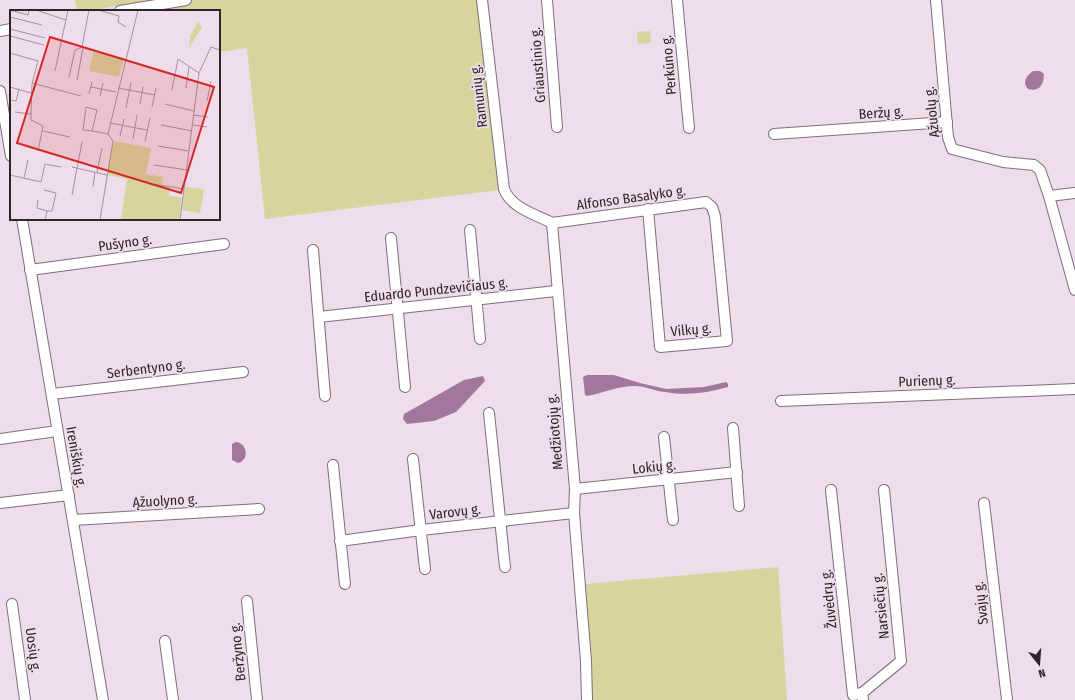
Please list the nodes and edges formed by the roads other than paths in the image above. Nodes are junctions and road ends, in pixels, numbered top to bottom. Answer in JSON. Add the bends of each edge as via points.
{"nodes":[{"id":1,"x":186,"y":0,"type":"edge"},
{"id":2,"x":482,"y":0,"type":"edge"},
{"id":3,"x":547,"y":0,"type":"edge"},
{"id":4,"x":677,"y":0,"type":"edge"},
{"id":5,"x":936,"y":0,"type":"edge"},
{"id":6,"x":126,"y":10,"type":"edge"},
{"id":7,"x":10,"y":29,"type":"edge"},
{"id":8,"x":0,"y":31,"type":"edge"},
{"id":9,"x":0,"y":91,"type":"edge"},
{"id":10,"x":947,"y":122,"type":"junction"},
{"id":11,"x":557,"y":127,"type":"dead end"},
{"id":12,"x":689,"y":128,"type":"dead end"},
{"id":13,"x":774,"y":134,"type":"dead end"},
{"id":14,"x":10,"y":150,"type":"edge"},
{"id":15,"x":1075,"y":193,"type":"edge"},
{"id":16,"x":1049,"y":196,"type":"junction"},
{"id":17,"x":712,"y":207,"type":"joint"},
{"id":18,"x":648,"y":210,"type":"junction"},
{"id":19,"x":22,"y":220,"type":"edge"},
{"id":20,"x":552,"y":223,"type":"junction"},
{"id":21,"x":470,"y":230,"type":"dead end"},
{"id":22,"x":391,"y":238,"type":"dead end"},
{"id":23,"x":224,"y":244,"type":"dead end"},
{"id":24,"x":313,"y":250,"type":"dead end"},
{"id":25,"x":30,"y":270,"type":"junction"},
{"id":26,"x":1075,"y":290,"type":"edge"},
{"id":27,"x":556,"y":291,"type":"junction"},
{"id":28,"x":477,"y":300,"type":"junction"},
{"id":29,"x":398,"y":308,"type":"junction"},
{"id":30,"x":319,"y":317,"type":"junction"},
{"id":31,"x":480,"y":339,"type":"dead end"},
{"id":32,"x":243,"y":372,"type":"dead end"},
{"id":33,"x":405,"y":387,"type":"dead end"},
{"id":34,"x":1075,"y":389,"type":"edge"},
{"id":35,"x":52,"y":394,"type":"junction"},
{"id":36,"x":326,"y":396,"type":"dead end"},
{"id":37,"x":781,"y":402,"type":"dead end"},
{"id":38,"x":489,"y":413,"type":"dead end"},
{"id":39,"x":733,"y":428,"type":"dead end"},
{"id":40,"x":57,"y":431,"type":"junction"},
{"id":41,"x":664,"y":437,"type":"dead end"},
{"id":42,"x":0,"y":439,"type":"edge"},
{"id":43,"x":413,"y":459,"type":"dead end"},
{"id":44,"x":332,"y":465,"type":"dead end"},
{"id":45,"x":737,"y":472,"type":"junction"},
{"id":46,"x":669,"y":479,"type":"junction"},
{"id":47,"x":575,"y":489,"type":"junction"},
{"id":48,"x":831,"y":490,"type":"dead end"},
{"id":49,"x":884,"y":490,"type":"dead end"},
{"id":50,"x":69,"y":495,"type":"junction"},
{"id":51,"x":984,"y":502,"type":"dead end"},
{"id":52,"x":0,"y":503,"type":"edge"},
{"id":53,"x":739,"y":506,"type":"dead end"},
{"id":54,"x":259,"y":509,"type":"dead end"},
{"id":55,"x":574,"y":513,"type":"junction"},
{"id":56,"x":73,"y":520,"type":"junction"},
{"id":57,"x":673,"y":520,"type":"dead end"},
{"id":58,"x":500,"y":521,"type":"junction"},
{"id":59,"x":420,"y":530,"type":"junction"},
{"id":60,"x":340,"y":541,"type":"junction"},
{"id":61,"x":505,"y":568,"type":"dead end"},
{"id":62,"x":425,"y":569,"type":"dead end"},
{"id":63,"x":345,"y":584,"type":"dead end"},
{"id":64,"x":247,"y":601,"type":"dead end"},
{"id":65,"x":12,"y":604,"type":"dead end"},
{"id":66,"x":165,"y":642,"type":"dead end"},
{"id":67,"x":863,"y":697,"type":"edge"},
{"id":68,"x":25,"y":700,"type":"edge"},
{"id":69,"x":104,"y":700,"type":"edge"},
{"id":70,"x":173,"y":700,"type":"edge"},
{"id":71,"x":257,"y":700,"type":"edge"},
{"id":72,"x":587,"y":700,"type":"edge"},
{"id":73,"x":1007,"y":700,"type":"edge"}],
"edges":[{"from":1,"to":6,"type":"street"},
{"from":2,"to":20,"type":"street","name":"Ramunių g.","via":[[504,189],[514,204]]},
{"from":3,"to":11,"type":"street","name":"Griaustinio g."},
{"from":4,"to":12,"type":"street","name":"Perkūno g."},
{"from":5,"to":10,"type":"street","name":"Ąžuolų g."},
{"from":7,"to":8,"type":"street"},
{"from":9,"to":14,"type":"street"},
{"from":10,"to":13,"type":"street","name":"Beržų g."},
{"from":10,"to":16,"type":"street","name":"Ąžuolų g.","via":[[952,149],[1003,162],[1034,165],[1040,170]]},
{"from":15,"to":16,"type":"street"},
{"from":16,"to":26,"type":"street"},
{"from":17,"to":18,"type":"street","name":"Alfonso Basalyko g.","via":[[706,202]]},
{"from":17,"to":18,"type":"street","name":"Vilkų g.","via":[[716,216],[727,341],[660,347]]},
{"from":18,"to":20,"type":"street","name":"Alfonso Basalyko g."},
{"from":19,"to":25,"type":"street","name":"Ireniškių g."},
{"from":20,"to":27,"type":"street","name":"Medžiotojų g."},
{"from":21,"to":28,"type":"street"},
{"from":22,"to":29,"type":"street"},
{"from":23,"to":25,"type":"street","name":"Pušyno g."},
{"from":24,"to":30,"type":"street"},
{"from":25,"to":35,"type":"street","name":"Ireniškių g."},
{"from":27,"to":28,"type":"street","name":"Eduardo Pundzevičiaus g."},
{"from":27,"to":47,"type":"street","name":"Medžiotojų g."},
{"from":28,"to":29,"type":"street","name":"Eduardo Pundzevičiaus g."},
{"from":28,"to":31,"type":"street"},
{"from":29,"to":30,"type":"street","name":"Eduardo Pundzevičiaus g."},
{"from":29,"to":33,"type":"street"},
{"from":30,"to":36,"type":"street"},
{"from":32,"to":35,"type":"street","name":"Serbentyno g."},
{"from":34,"to":37,"type":"street","name":"Purienų g."},
{"from":35,"to":40,"type":"street","name":"Ireniškių g."},
{"from":38,"to":58,"type":"street"},
{"from":39,"to":45,"type":"street"},
{"from":40,"to":42,"type":"street"},
{"from":40,"to":50,"type":"street","name":"Ireniškių g."},
{"from":41,"to":46,"type":"street"},
{"from":43,"to":59,"type":"street"},
{"from":44,"to":60,"type":"street"},
{"from":45,"to":46,"type":"street","name":"Lokių g."},
{"from":45,"to":53,"type":"street"},
{"from":46,"to":47,"type":"street","name":"Lokių g."},
{"from":46,"to":57,"type":"street"},
{"from":47,"to":55,"type":"street","name":"Medžiotojų g."},
{"from":48,"to":67,"type":"street","name":"Žuvėdrų g.","via":[[853,695]]},
{"from":49,"to":67,"type":"street","name":"Narsiečių g.","via":[[901,661]]},
{"from":50,"to":52,"type":"street"},
{"from":50,"to":56,"type":"street","name":"Ireniškių g."},
{"from":51,"to":73,"type":"street","name":"Svajų g."},
{"from":54,"to":56,"type":"street","name":"Ąžuolyno g."},
{"from":55,"to":58,"type":"street","name":"Varovų g."},
{"from":55,"to":72,"type":"street","name":"Medžiotojų g."},
{"from":56,"to":69,"type":"street","name":"Ireniškių g."},
{"from":58,"to":59,"type":"street","name":"Varovų g."},
{"from":58,"to":61,"type":"street"},
{"from":59,"to":60,"type":"street","name":"Varovų g."},
{"from":59,"to":62,"type":"street"},
{"from":60,"to":63,"type":"street"},
{"from":64,"to":71,"type":"street","name":"Beržyno g."},
{"from":65,"to":68,"type":"street","name":"Uosių g."},
{"from":66,"to":70,"type":"street"}]}
